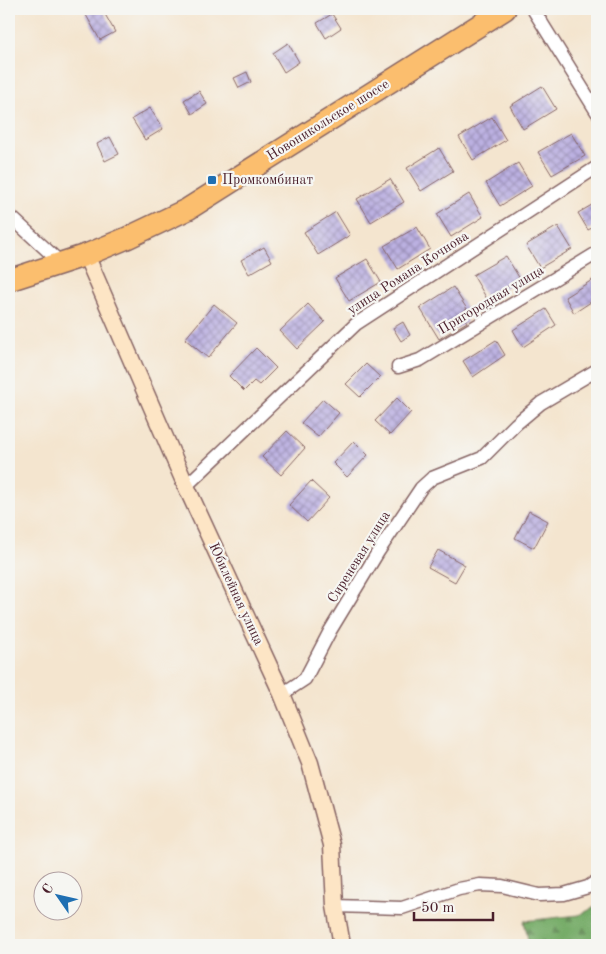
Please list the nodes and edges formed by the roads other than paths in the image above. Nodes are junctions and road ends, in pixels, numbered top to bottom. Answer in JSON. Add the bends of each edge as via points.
{"nodes":[{"id":1,"x":505,"y":9,"type":"edge"},
{"id":2,"x":533,"y":9,"type":"edge"},
{"id":3,"x":597,"y":112,"type":"edge"},
{"id":4,"x":597,"y":167,"type":"edge"},
{"id":5,"x":9,"y":215,"type":"edge"},
{"id":6,"x":597,"y":253,"type":"edge"},
{"id":7,"x":86,"y":255,"type":"junction"},
{"id":8,"x":62,"y":264,"type":"junction"},
{"id":9,"x":9,"y":280,"type":"edge"},
{"id":10,"x":398,"y":366,"type":"dead end"},
{"id":11,"x":597,"y":370,"type":"edge"},
{"id":12,"x":186,"y":486,"type":"junction"},
{"id":13,"x":282,"y":694,"type":"junction"},
{"id":14,"x":597,"y":881,"type":"edge"},
{"id":15,"x":335,"y":906,"type":"junction"},
{"id":16,"x":342,"y":945,"type":"edge"}],
"edges":[{"from":1,"to":7,"type":"highway","name":"Новоникольское шоссе","via":[[188,209]]},
{"from":2,"to":3,"type":"street"},
{"from":4,"to":12,"type":"street","name":"улица Романа Кочнова","via":[[356,324]]},
{"from":5,"to":8,"type":"street"},
{"from":6,"to":10,"type":"street","name":"Пригородная улица","via":[[420,360]]},
{"from":7,"to":8,"type":"highway","name":"Новоникольское шоссе"},
{"from":7,"to":12,"type":"street","name":"Юбилейная улица"},
{"from":8,"to":9,"type":"highway","name":"Новоникольское шоссе"},
{"from":11,"to":13,"type":"street","name":"Сиреневая улица","via":[[541,403],[482,458],[432,478],[421,488],[344,607],[305,679]]},
{"from":12,"to":13,"type":"street","name":"Юбилейная улица"},
{"from":13,"to":15,"type":"street","name":"Юбилейная улица","via":[[310,763],[332,844]]},
{"from":14,"to":15,"type":"street","via":[[564,894],[539,895],[502,886],[480,886],[459,889],[402,908]]},
{"from":15,"to":16,"type":"street","name":"Юбилейная улица"}]}
